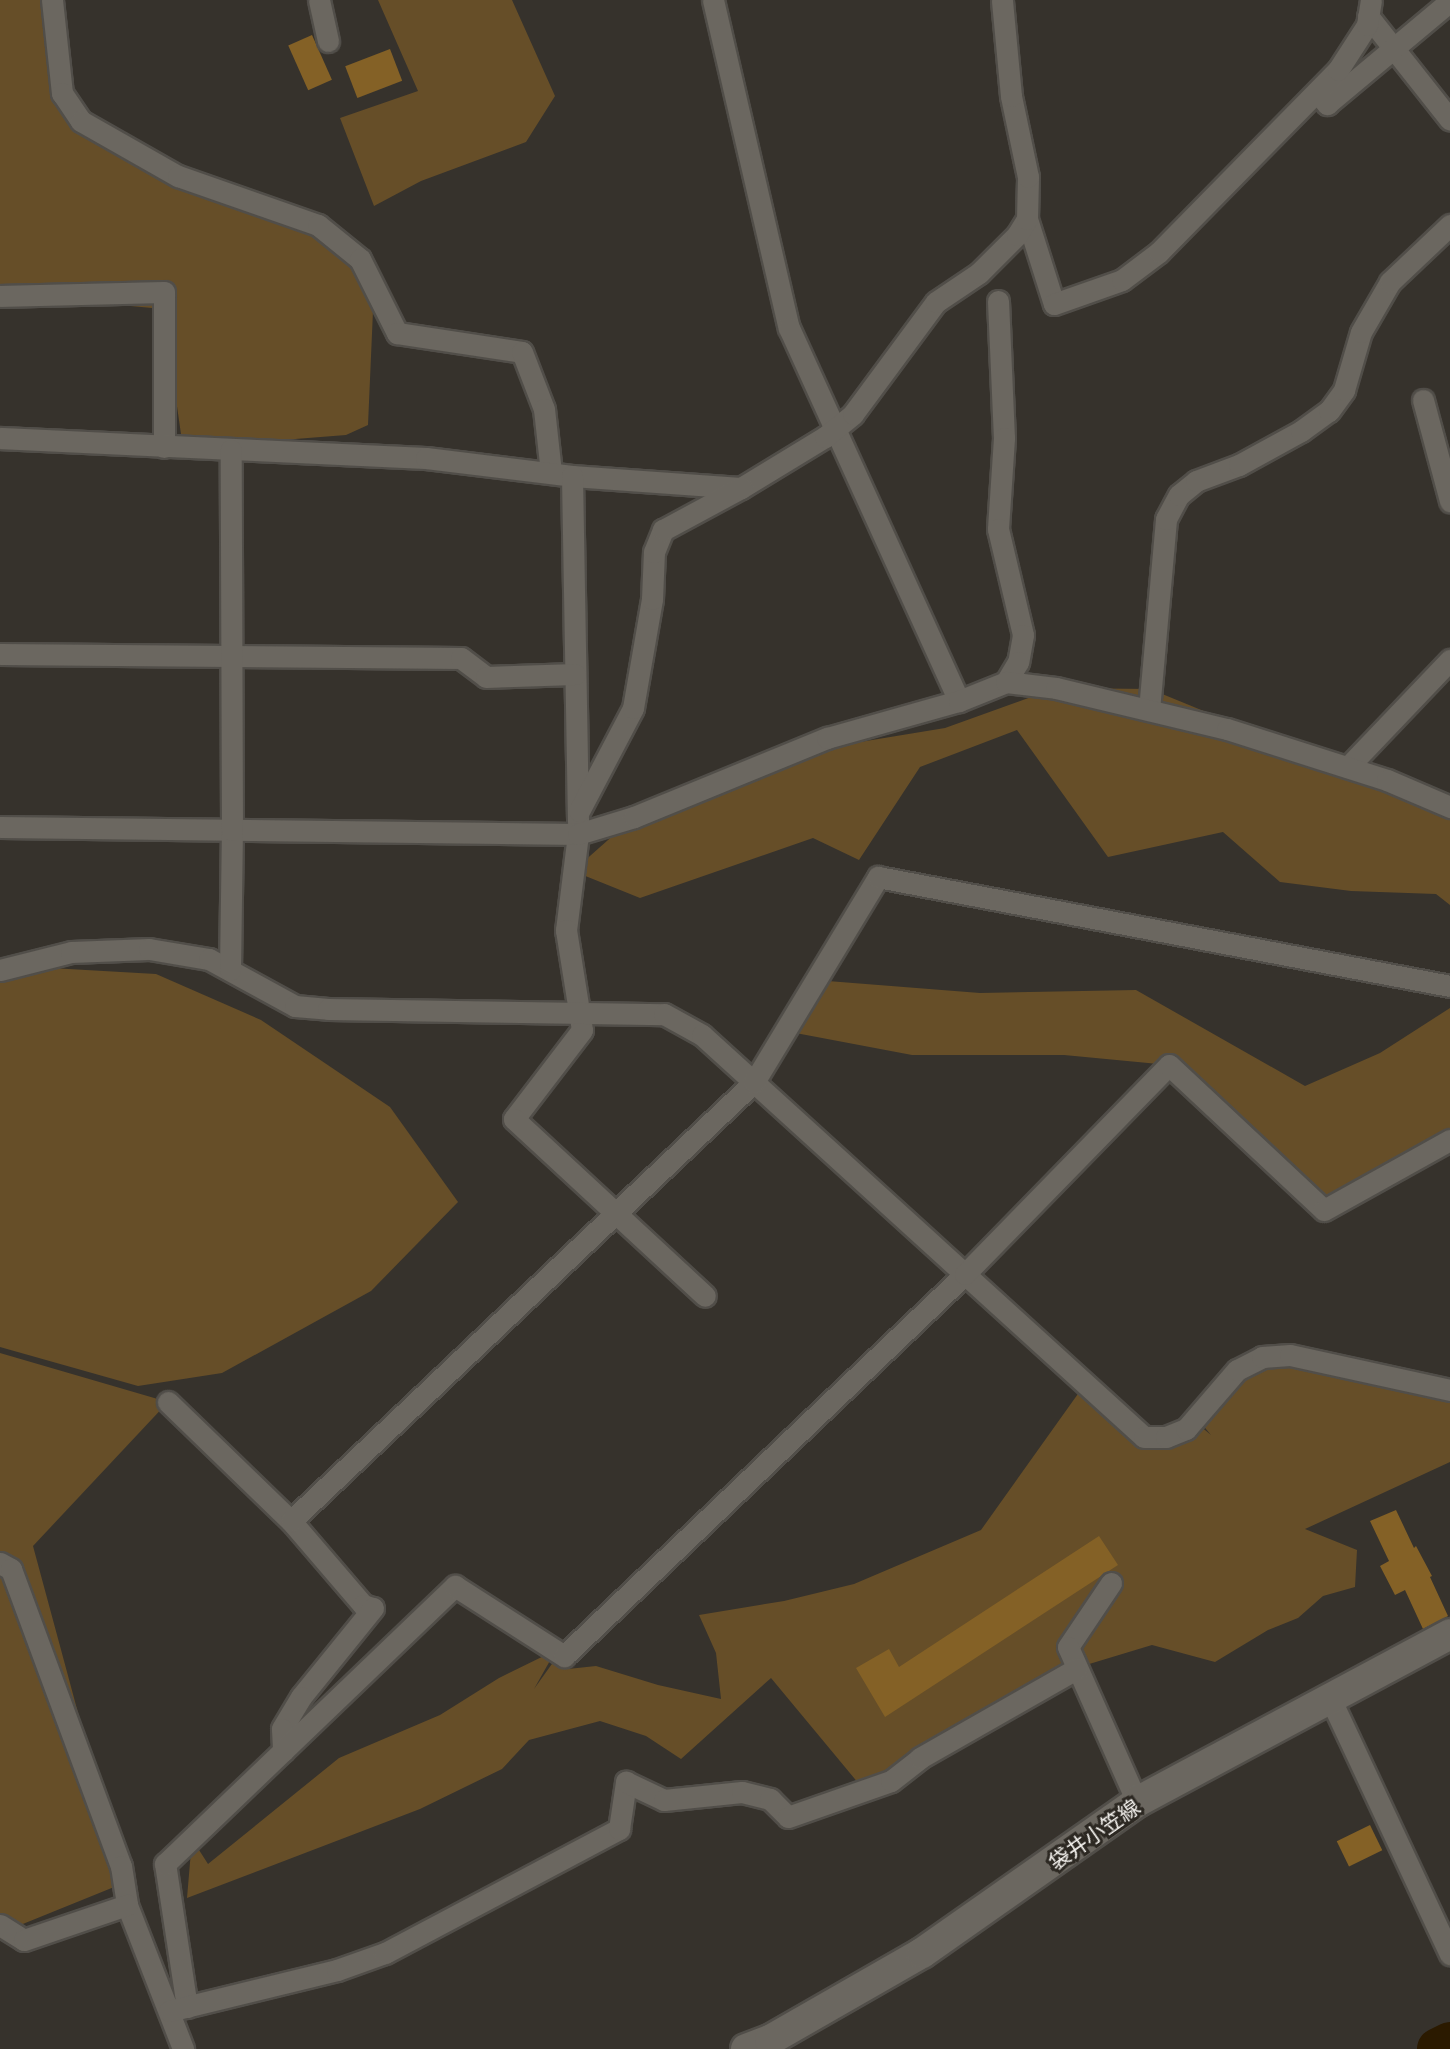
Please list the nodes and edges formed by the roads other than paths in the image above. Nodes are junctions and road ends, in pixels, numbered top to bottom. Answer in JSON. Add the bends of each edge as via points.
{"nodes":[{"id":1,"x":52,"y":0,"type":"edge"},
{"id":2,"x":319,"y":0,"type":"edge"},
{"id":3,"x":713,"y":0,"type":"edge"},
{"id":4,"x":1002,"y":0,"type":"edge"},
{"id":5,"x":1450,"y":1,"type":"edge"},
{"id":6,"x":1370,"y":8,"type":"edge"},
{"id":7,"x":328,"y":41,"type":"dead end"},
{"id":8,"x":1394,"y":48,"type":"junction"},
{"id":9,"x":1317,"y":92,"type":"junction"},
{"id":10,"x":1450,"y":120,"type":"edge"},
{"id":11,"x":1027,"y":219,"type":"junction"},
{"id":12,"x":1450,"y":225,"type":"edge"},
{"id":13,"x":0,"y":296,"type":"edge"},
{"id":14,"x":998,"y":300,"type":"dead end"},
{"id":15,"x":1423,"y":400,"type":"dead end"},
{"id":16,"x":836,"y":428,"type":"junction"},
{"id":17,"x":1443,"y":431,"type":"edge"},
{"id":18,"x":0,"y":439,"type":"edge"},
{"id":19,"x":164,"y":447,"type":"junction"},
{"id":20,"x":230,"y":450,"type":"junction"},
{"id":21,"x":551,"y":472,"type":"junction"},
{"id":22,"x":572,"y":476,"type":"junction"},
{"id":23,"x":741,"y":488,"type":"junction"},
{"id":24,"x":1450,"y":501,"type":"edge"},
{"id":25,"x":0,"y":654,"type":"edge"},
{"id":26,"x":232,"y":657,"type":"junction"},
{"id":27,"x":1450,"y":660,"type":"edge"},
{"id":28,"x":575,"y":674,"type":"junction"},
{"id":29,"x":1006,"y":682,"type":"junction"},
{"id":30,"x":959,"y":701,"type":"junction"},
{"id":31,"x":1149,"y":710,"type":"junction"},
{"id":32,"x":1348,"y":767,"type":"junction"},
{"id":33,"x":1450,"y":807,"type":"edge"},
{"id":34,"x":578,"y":824,"type":"junction"},
{"id":35,"x":0,"y":827,"type":"edge"},
{"id":36,"x":232,"y":830,"type":"junction"},
{"id":37,"x":0,"y":970,"type":"edge"},
{"id":38,"x":230,"y":970,"type":"junction"},
{"id":39,"x":1450,"y":986,"type":"edge"},
{"id":40,"x":579,"y":1014,"type":"junction"},
{"id":41,"x":754,"y":1082,"type":"junction"},
{"id":42,"x":1450,"y":1140,"type":"edge"},
{"id":43,"x":615,"y":1213,"type":"junction"},
{"id":44,"x":965,"y":1275,"type":"junction"},
{"id":45,"x":705,"y":1297,"type":"dead end"},
{"id":46,"x":1450,"y":1390,"type":"edge"},
{"id":47,"x":169,"y":1402,"type":"dead end"},
{"id":48,"x":291,"y":1521,"type":"junction"},
{"id":49,"x":0,"y":1563,"type":"edge"},
{"id":50,"x":1111,"y":1583,"type":"dead end"},
{"id":51,"x":1450,"y":1634,"type":"edge"},
{"id":52,"x":1076,"y":1669,"type":"junction"},
{"id":53,"x":1330,"y":1698,"type":"junction"},
{"id":54,"x":282,"y":1751,"type":"junction"},
{"id":55,"x":1138,"y":1802,"type":"junction"},
{"id":56,"x":127,"y":1905,"type":"junction"},
{"id":57,"x":0,"y":1925,"type":"edge"},
{"id":58,"x":1450,"y":1954,"type":"edge"},
{"id":59,"x":178,"y":2009,"type":"junction"},
{"id":60,"x":183,"y":2049,"type":"edge"},
{"id":61,"x":746,"y":2049,"type":"edge"}],
"edges":[{"from":1,"to":21,"type":"street","via":[[62,93],[81,121],[178,176],[318,225],[360,259],[397,333],[522,352],[544,409]]},
{"from":2,"to":7,"type":"street"},
{"from":3,"to":16,"type":"street","via":[[789,328]]},
{"from":4,"to":11,"type":"street","via":[[1011,96],[1028,177]]},
{"from":5,"to":8,"type":"street"},
{"from":6,"to":8,"type":"street"},
{"from":6,"to":9,"type":"street","via":[[1367,26]]},
{"from":8,"to":9,"type":"street","via":[[1327,104]]},
{"from":8,"to":10,"type":"street"},
{"from":9,"to":11,"type":"street","via":[[1159,253],[1122,280],[1054,304]]},
{"from":11,"to":16,"type":"street","via":[[979,273],[936,302],[853,414]]},
{"from":12,"to":31,"type":"street","via":[[1390,282],[1361,332],[1344,390],[1329,411],[1239,465],[1196,481],[1179,495],[1166,519]]},
{"from":13,"to":19,"type":"street","via":[[164,292]]},
{"from":14,"to":29,"type":"street","via":[[1004,438],[998,529],[1023,635],[1018,662]]},
{"from":15,"to":17,"type":"street"},
{"from":16,"to":23,"type":"street"},
{"from":16,"to":30,"type":"street"},
{"from":17,"to":24,"type":"street"},
{"from":18,"to":19,"type":"street"},
{"from":19,"to":20,"type":"street"},
{"from":20,"to":21,"type":"street","via":[[426,458]]},
{"from":20,"to":26,"type":"street"},
{"from":21,"to":22,"type":"street"},
{"from":22,"to":23,"type":"street"},
{"from":22,"to":28,"type":"street"},
{"from":23,"to":34,"type":"street","via":[[663,530],[654,552],[652,599],[633,708]]},
{"from":25,"to":26,"type":"street"},
{"from":26,"to":28,"type":"street","via":[[461,658],[486,677]]},
{"from":26,"to":36,"type":"street"},
{"from":27,"to":32,"type":"street"},
{"from":28,"to":34,"type":"street"},
{"from":29,"to":30,"type":"street"},
{"from":29,"to":31,"type":"street","via":[[1056,688]]},
{"from":30,"to":34,"type":"street","via":[[827,738],[634,817]]},
{"from":31,"to":32,"type":"street"},
{"from":32,"to":33,"type":"street"},
{"from":34,"to":36,"type":"street"},
{"from":34,"to":40,"type":"street","via":[[566,930]]},
{"from":35,"to":36,"type":"street"},
{"from":36,"to":38,"type":"street"},
{"from":37,"to":38,"type":"street","via":[[71,952],[149,949],[209,959]]},
{"from":38,"to":40,"type":"street","via":[[295,1006]]},
{"from":39,"to":41,"type":"street","via":[[878,877]]},
{"from":40,"to":41,"type":"street","via":[[664,1014],[702,1035]]},
{"from":40,"to":43,"type":"street","via":[[582,1030],[514,1119]]},
{"from":41,"to":43,"type":"street"},
{"from":41,"to":44,"type":"street"},
{"from":42,"to":44,"type":"street","via":[[1324,1210],[1169,1065]]},
{"from":43,"to":45,"type":"street"},
{"from":43,"to":48,"type":"street"},
{"from":44,"to":46,"type":"street","via":[[1144,1437],[1166,1437],[1186,1429],[1237,1370],[1262,1357],[1290,1355]]},
{"from":44,"to":54,"type":"street","via":[[564,1656],[455,1586]]},
{"from":47,"to":48,"type":"street"},
{"from":48,"to":54,"type":"street","via":[[363,1605],[373,1608],[301,1697],[282,1729]]},
{"from":49,"to":56,"type":"street","via":[[11,1569],[16,1582],[121,1866]]},
{"from":50,"to":52,"type":"street","via":[[1068,1647]]},
{"from":51,"to":53,"type":"main road","name":"袋井小笠線"},
{"from":52,"to":55,"type":"street"},
{"from":52,"to":59,"type":"street","via":[[920,1758],[891,1780],[788,1817],[770,1799],[742,1792],[664,1800],[626,1782],[619,1829],[385,1953],[337,1970]]},
{"from":53,"to":55,"type":"main road","name":"袋井小笠線"},
{"from":53,"to":58,"type":"street"},
{"from":54,"to":59,"type":"street","via":[[165,1864]]},
{"from":55,"to":61,"type":"main road","name":"袋井小笠線","via":[[922,1954]]},
{"from":56,"to":57,"type":"street","via":[[23,1940]]},
{"from":56,"to":59,"type":"street"},
{"from":59,"to":60,"type":"street"}]}
